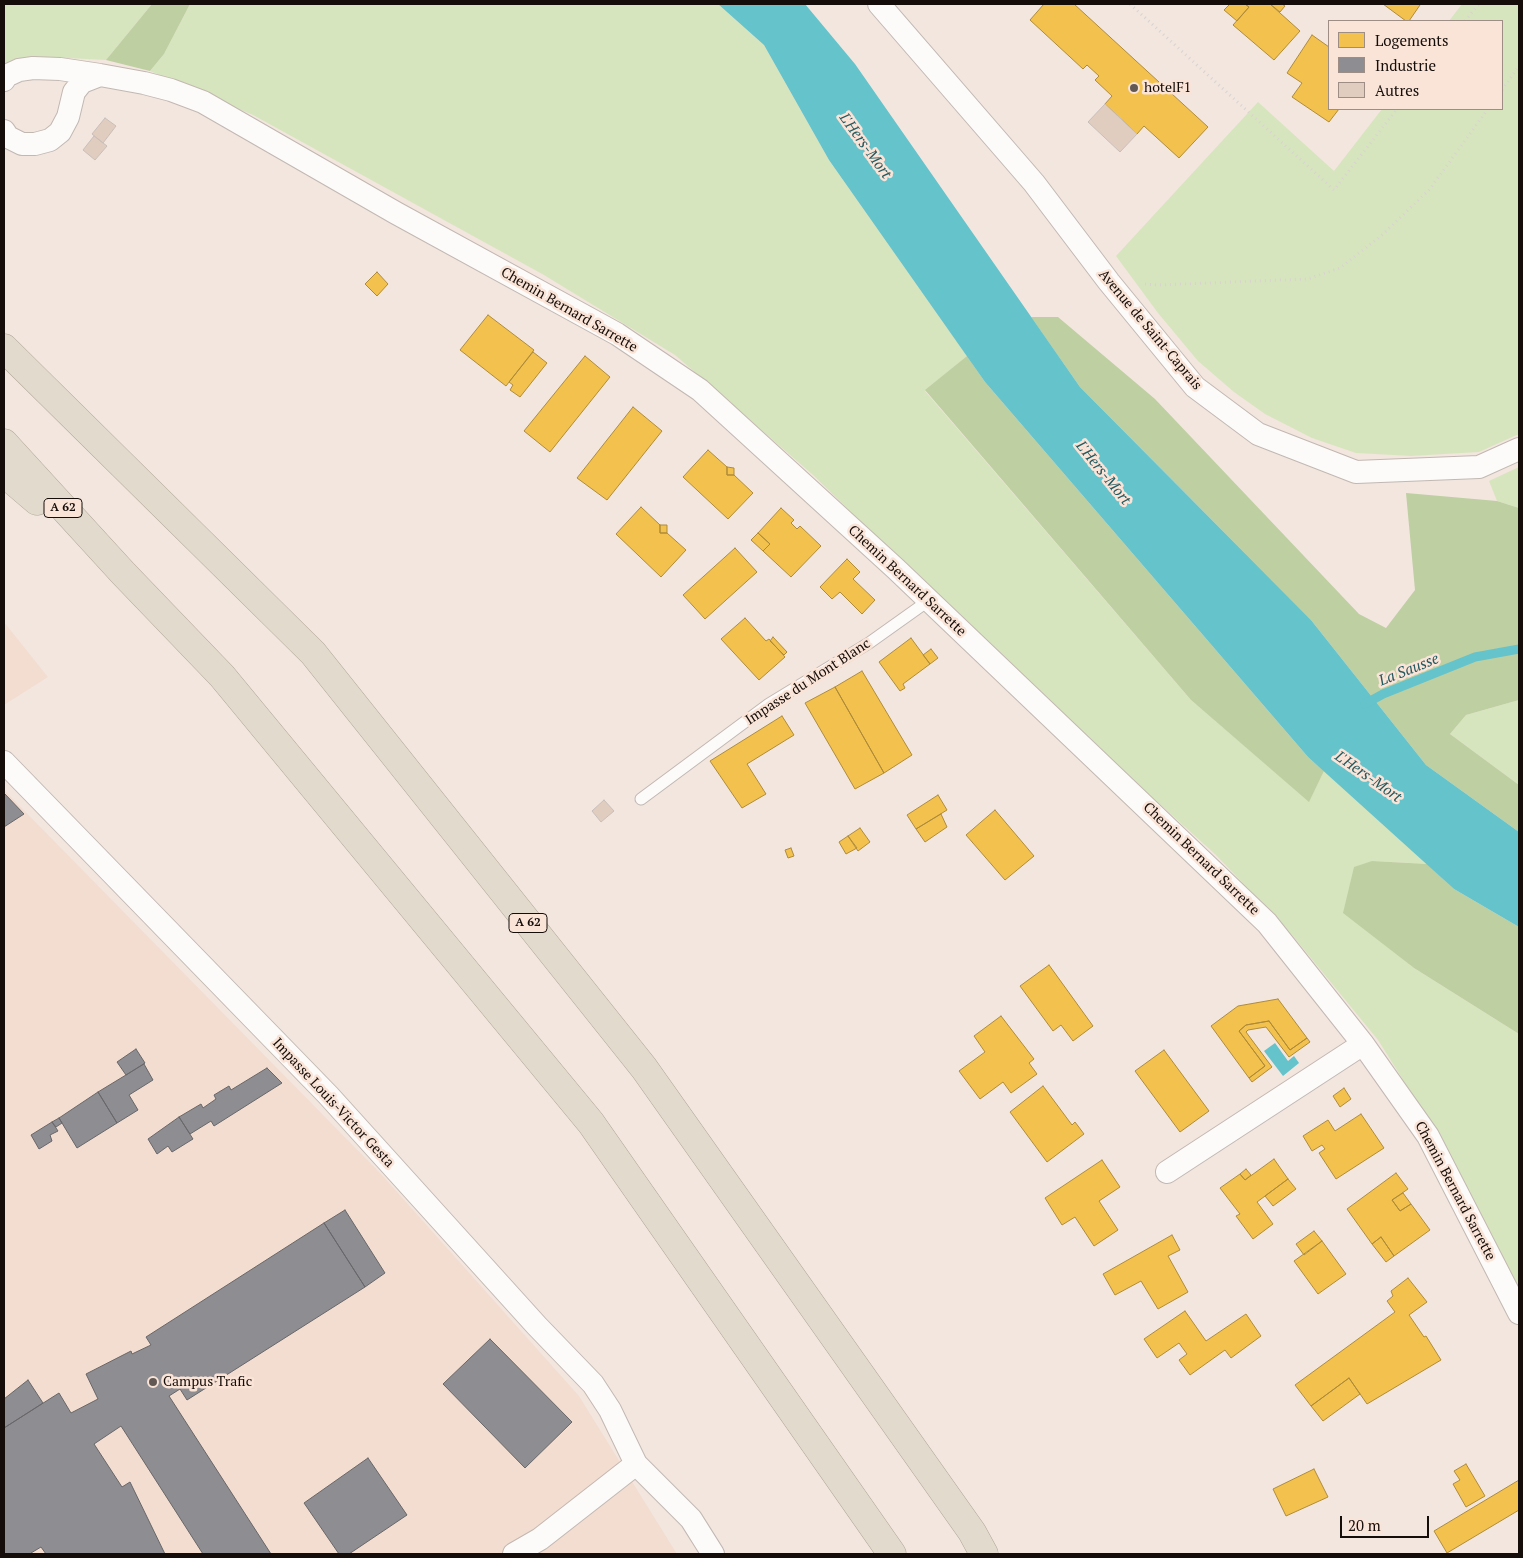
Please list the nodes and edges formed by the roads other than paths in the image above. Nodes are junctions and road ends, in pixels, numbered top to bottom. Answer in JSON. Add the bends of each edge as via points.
{"nodes":[{"id":1,"x":879,"y":4,"type":"edge"},
{"id":2,"x":100,"y":74,"type":"junction"},
{"id":3,"x":4,"y":80,"type":"edge"},
{"id":4,"x":4,"y":131,"type":"edge"},
{"id":5,"x":4,"y":348,"type":"edge"},
{"id":6,"x":4,"y":443,"type":"edge"},
{"id":7,"x":1519,"y":449,"type":"edge"},
{"id":8,"x":4,"y":473,"type":"edge"},
{"id":9,"x":123,"y":572,"type":"junction"},
{"id":10,"x":928,"y":601,"type":"junction"},
{"id":11,"x":4,"y":762,"type":"edge"},
{"id":12,"x":641,"y":800,"type":"dead end"},
{"id":13,"x":1363,"y":1044,"type":"junction"},
{"id":14,"x":1167,"y":1172,"type":"dead end"},
{"id":15,"x":1519,"y":1313,"type":"edge"},
{"id":16,"x":636,"y":1464,"type":"junction"},
{"id":17,"x":514,"y":1554,"type":"edge"},
{"id":18,"x":713,"y":1554,"type":"edge"},
{"id":19,"x":892,"y":1554,"type":"edge"},
{"id":20,"x":984,"y":1554,"type":"edge"}],
"edges":[{"from":1,"to":7,"type":"street","name":"Avenue de Saint-Caprais","via":[[1034,183],[1109,282],[1196,387],[1230,415],[1258,434],[1356,472],[1479,467]]},
{"from":2,"to":3,"type":"street","name":"Chemin Bernard Sarrette","via":[[34,68],[19,70]]},
{"from":2,"to":4,"type":"street","via":[[82,82],[74,92],[68,118],[60,132],[50,140],[22,144],[8,137]]},
{"from":2,"to":10,"type":"street","name":"Chemin Bernard Sarrette","via":[[171,90],[203,102],[616,334],[700,390]]},
{"from":5,"to":20,"type":"highway","number":"A 62","via":[[313,653],[644,1068],[972,1532]]},
{"from":6,"to":9,"type":"highway","number":"A 62"},
{"from":8,"to":9,"type":"highway"},
{"from":9,"to":19,"type":"highway","number":"A 62","via":[[222,676],[591,1123]]},
{"from":10,"to":12,"type":"lane","name":"Impasse du Mont Blanc","via":[[869,643],[769,704]]},
{"from":10,"to":13,"type":"street","name":"Chemin Bernard Sarrette","via":[[1267,923]]},
{"from":11,"to":16,"type":"street","name":"Impasse Louis-Victor Gesta","via":[[328,1095],[593,1384],[610,1410]]},
{"from":13,"to":14,"type":"street"},
{"from":13,"to":15,"type":"street","name":"Chemin Bernard Sarrette","via":[[1428,1136]]},
{"from":16,"to":17,"type":"street","via":[[540,1539]]},
{"from":16,"to":18,"type":"street","name":"Impasse Louis-Victor Gesta","via":[[691,1519]]}]}
